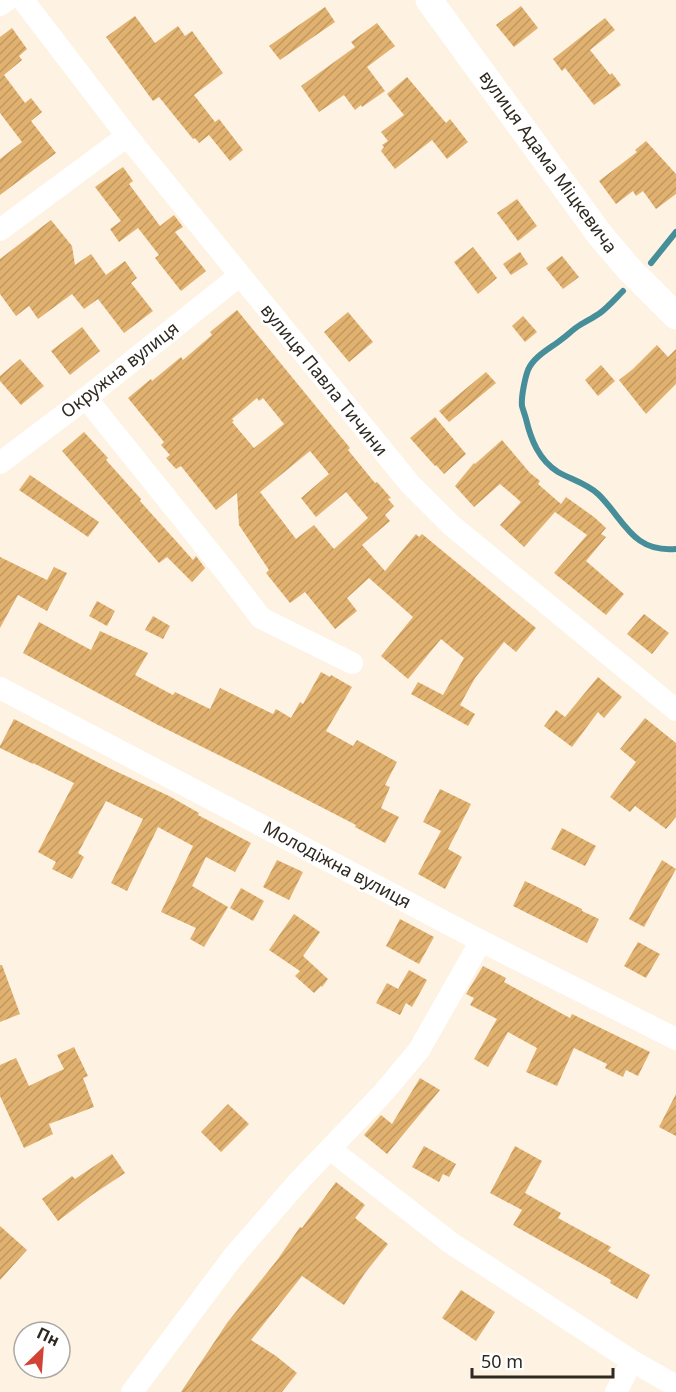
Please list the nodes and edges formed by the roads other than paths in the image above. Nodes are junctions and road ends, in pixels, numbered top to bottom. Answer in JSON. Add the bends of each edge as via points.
{"nodes":[{"id":1,"x":7,"y":0,"type":"edge"},
{"id":2,"x":23,"y":0,"type":"edge"},
{"id":3,"x":429,"y":0,"type":"edge"},
{"id":4,"x":0,"y":6,"type":"edge"},
{"id":5,"x":128,"y":136,"type":"junction"},
{"id":6,"x":0,"y":230,"type":"edge"},
{"id":7,"x":239,"y":276,"type":"junction"},
{"id":8,"x":676,"y":316,"type":"edge"},
{"id":9,"x":86,"y":398,"type":"junction"},
{"id":10,"x":0,"y":463,"type":"edge"},
{"id":11,"x":352,"y":663,"type":"dead end"},
{"id":12,"x":0,"y":688,"type":"edge"},
{"id":13,"x":676,"y":710,"type":"edge"},
{"id":14,"x":481,"y":941,"type":"junction"},
{"id":15,"x":676,"y":1039,"type":"edge"},
{"id":16,"x":330,"y":1149,"type":"junction"},
{"id":17,"x":632,"y":1361,"type":"junction"},
{"id":18,"x":676,"y":1386,"type":"edge"},
{"id":19,"x":132,"y":1392,"type":"edge"},
{"id":20,"x":616,"y":1392,"type":"edge"}],
"edges":[{"from":1,"to":4,"type":"street"},
{"from":2,"to":5,"type":"street","name":"вулиця Павла Тичини"},
{"from":3,"to":8,"type":"street","name":"вулиця Адама Міцкевича","via":[[610,248]]},
{"from":5,"to":6,"type":"street"},
{"from":5,"to":7,"type":"street","name":"вулиця Павла Тичини"},
{"from":7,"to":9,"type":"street","name":"Окружна вулиця"},
{"from":7,"to":13,"type":"street","name":"вулиця Павла Тичини","via":[[410,484],[451,525]]},
{"from":9,"to":10,"type":"street","name":"Окружна вулиця"},
{"from":9,"to":11,"type":"street","via":[[261,618]]},
{"from":12,"to":14,"type":"street","name":"Молодіжна вулиця"},
{"from":14,"to":15,"type":"street","name":"Молодіжна вулиця"},
{"from":14,"to":16,"type":"street","via":[[419,1050]]},
{"from":16,"to":17,"type":"street","via":[[451,1243]]},
{"from":16,"to":19,"type":"street","via":[[233,1257]]},
{"from":17,"to":18,"type":"street"},
{"from":17,"to":20,"type":"street"}]}
